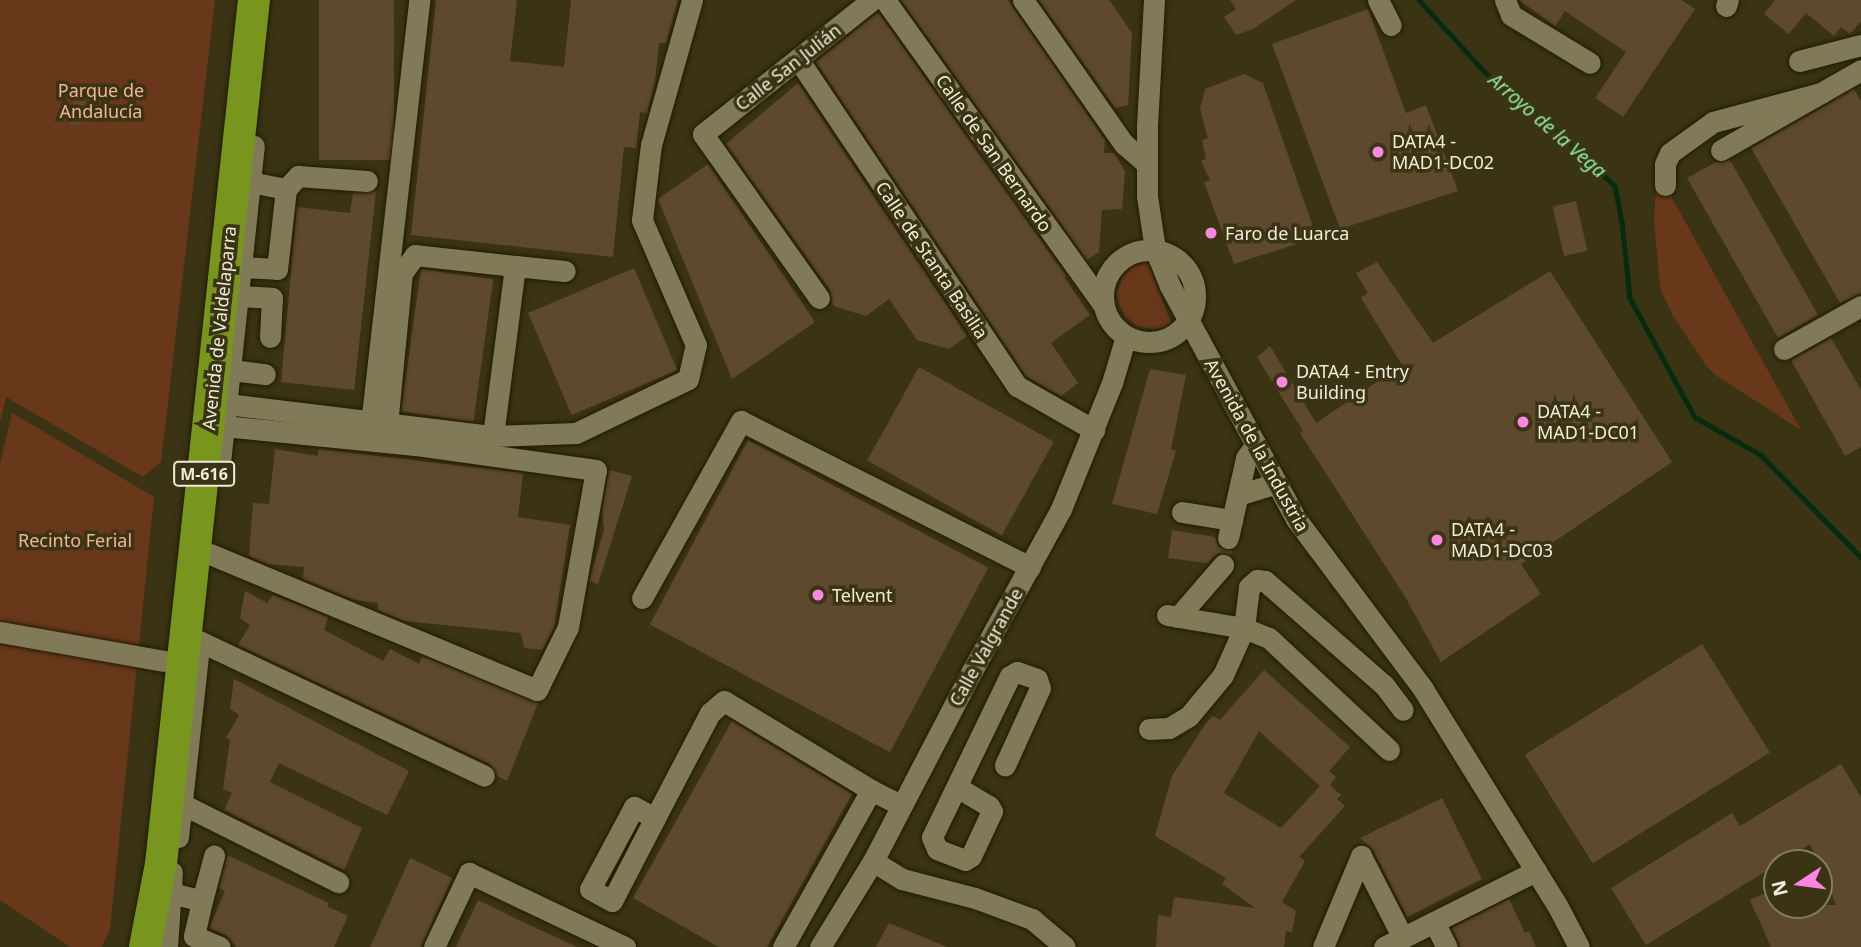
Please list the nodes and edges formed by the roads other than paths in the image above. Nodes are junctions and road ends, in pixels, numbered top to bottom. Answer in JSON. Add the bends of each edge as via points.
{"nodes":[{"id":1,"x":233,"y":0,"type":"edge"},
{"id":2,"x":254,"y":0,"type":"edge"},
{"id":3,"x":269,"y":0,"type":"edge"},
{"id":4,"x":419,"y":0,"type":"edge"},
{"id":5,"x":692,"y":0,"type":"edge"},
{"id":6,"x":873,"y":0,"type":"edge"},
{"id":7,"x":885,"y":0,"type":"edge"},
{"id":8,"x":1023,"y":0,"type":"edge"},
{"id":9,"x":1154,"y":0,"type":"edge"},
{"id":10,"x":1378,"y":0,"type":"edge"},
{"id":11,"x":1505,"y":0,"type":"edge"},
{"id":12,"x":1391,"y":25,"type":"dead end"},
{"id":13,"x":1861,"y":45,"type":"edge"},
{"id":14,"x":798,"y":59,"type":"junction"},
{"id":15,"x":1800,"y":61,"type":"dead end"},
{"id":16,"x":1590,"y":64,"type":"dead end"},
{"id":17,"x":1861,"y":70,"type":"edge"},
{"id":18,"x":1821,"y":93,"type":"junction"},
{"id":19,"x":1721,"y":150,"type":"dead end"},
{"id":20,"x":1147,"y":164,"type":"junction"},
{"id":21,"x":366,"y":181,"type":"dead end"},
{"id":22,"x":250,"y":182,"type":"junction"},
{"id":23,"x":1665,"y":185,"type":"dead end"},
{"id":24,"x":286,"y":189,"type":"junction"},
{"id":25,"x":1155,"y":250,"type":"junction"},
{"id":26,"x":514,"y":266,"type":"junction"},
{"id":27,"x":241,"y":267,"type":"junction"},
{"id":28,"x":565,"y":271,"type":"dead end"},
{"id":29,"x":238,"y":296,"type":"junction"},
{"id":30,"x":819,"y":298,"type":"dead end"},
{"id":31,"x":1104,"y":306,"type":"junction"},
{"id":32,"x":1861,"y":306,"type":"edge"},
{"id":33,"x":1188,"y":323,"type":"junction"},
{"id":34,"x":1126,"y":336,"type":"junction"},
{"id":35,"x":270,"y":337,"type":"dead end"},
{"id":36,"x":1784,"y":349,"type":"dead end"},
{"id":37,"x":231,"y":370,"type":"junction"},
{"id":38,"x":265,"y":374,"type":"dead end"},
{"id":39,"x":227,"y":404,"type":"junction"},
{"id":40,"x":379,"y":424,"type":"junction"},
{"id":41,"x":224,"y":426,"type":"junction"},
{"id":42,"x":1094,"y":430,"type":"junction"},
{"id":43,"x":493,"y":436,"type":"junction"},
{"id":44,"x":1255,"y":444,"type":"junction"},
{"id":45,"x":1277,"y":483,"type":"junction"},
{"id":46,"x":1238,"y":495,"type":"junction"},
{"id":47,"x":1182,"y":512,"type":"dead end"},
{"id":48,"x":210,"y":554,"type":"junction"},
{"id":49,"x":1223,"y":565,"type":"dead end"},
{"id":50,"x":1030,"y":568,"type":"junction"},
{"id":51,"x":642,"y":598,"type":"dead end"},
{"id":52,"x":1244,"y":628,"type":"junction"},
{"id":53,"x":0,"y":632,"type":"edge"},
{"id":54,"x":199,"y":641,"type":"junction"},
{"id":55,"x":164,"y":661,"type":"junction"},
{"id":56,"x":1403,"y":710,"type":"dead end"},
{"id":57,"x":948,"y":716,"type":"junction"},
{"id":58,"x":194,"y":719,"type":"junction"},
{"id":59,"x":1149,"y":729,"type":"dead end"},
{"id":60,"x":982,"y":733,"type":"junction"},
{"id":61,"x":173,"y":748,"type":"junction"},
{"id":62,"x":1389,"y":750,"type":"dead end"},
{"id":63,"x":1005,"y":765,"type":"dead end"},
{"id":64,"x":484,"y":776,"type":"dead end"},
{"id":65,"x":957,"y":787,"type":"dead end"},
{"id":66,"x":871,"y":790,"type":"junction"},
{"id":67,"x":175,"y":802,"type":"junction"},
{"id":68,"x":901,"y":805,"type":"junction"},
{"id":69,"x":655,"y":818,"type":"dead end"},
{"id":70,"x":214,"y":856,"type":"dead end"},
{"id":71,"x":873,"y":861,"type":"junction"},
{"id":72,"x":1536,"y":871,"type":"junction"},
{"id":73,"x":338,"y":882,"type":"dead end"},
{"id":74,"x":171,"y":893,"type":"junction"},
{"id":75,"x":202,"y":901,"type":"junction"},
{"id":76,"x":1434,"y":922,"type":"junction"},
{"id":77,"x":1394,"y":942,"type":"edge"},
{"id":78,"x":612,"y":944,"type":"edge"},
{"id":79,"x":128,"y":947,"type":"edge"},
{"id":80,"x":145,"y":947,"type":"edge"},
{"id":81,"x":167,"y":947,"type":"edge"},
{"id":82,"x":220,"y":947,"type":"edge"},
{"id":83,"x":434,"y":947,"type":"edge"},
{"id":84,"x":783,"y":947,"type":"edge"},
{"id":85,"x":820,"y":947,"type":"edge"},
{"id":86,"x":1065,"y":947,"type":"edge"},
{"id":87,"x":1323,"y":947,"type":"edge"},
{"id":88,"x":1447,"y":947,"type":"edge"},
{"id":89,"x":1579,"y":947,"type":"edge"}],
"edges":[{"from":1,"to":55,"type":"highway","name":"Avenida de Valdelaparra","number":"M-616"},
{"from":2,"to":61,"type":"highway","name":"Avenida de Valdelaparra","number":"M-616"},
{"from":3,"to":22,"type":"street","name":"Avenida de Valdelaparra"},
{"from":4,"to":40,"type":"street"},
{"from":5,"to":43,"type":"street","via":[[651,145],[642,220],[696,345],[688,379],[576,433]]},
{"from":6,"to":14,"type":"street","name":"Calle San Julián"},
{"from":7,"to":31,"type":"street","name":"Calle de San Bernardo"},
{"from":8,"to":20,"type":"street","via":[[1124,144]]},
{"from":9,"to":20,"type":"street","name":"Avenida de la Industria"},
{"from":10,"to":12,"type":"street"},
{"from":11,"to":16,"type":"street","via":[[1511,15]]},
{"from":13,"to":15,"type":"street"},
{"from":14,"to":30,"type":"street","name":"Calle San Julián","via":[[703,134]]},
{"from":14,"to":42,"type":"street","name":"Calle de Stanta Basilia","via":[[1017,386]]},
{"from":17,"to":18,"type":"street"},
{"from":18,"to":19,"type":"street"},
{"from":18,"to":23,"type":"street","via":[[1713,122],[1670,153]]},
{"from":20,"to":25,"type":"street","name":"Avenida de la Industria"},
{"from":21,"to":24,"type":"street","via":[[298,176]]},
{"from":22,"to":24,"type":"street"},
{"from":22,"to":27,"type":"street","name":"Avenida de Valdelaparra"},
{"from":24,"to":27,"type":"street","via":[[277,269]]},
{"from":25,"to":31,"type":"street","via":[[1139,250],[1115,265],[1103,290]]},
{"from":25,"to":33,"type":"street","name":"Avenida de la Industria"},
{"from":26,"to":28,"type":"street"},
{"from":26,"to":40,"type":"street","via":[[415,255],[402,274]]},
{"from":26,"to":43,"type":"street"},
{"from":27,"to":29,"type":"street","name":"Avenida de Valdelaparra"},
{"from":29,"to":35,"type":"street","via":[[272,298]]},
{"from":29,"to":37,"type":"street","name":"Avenida de Valdelaparra"},
{"from":31,"to":34,"type":"street"},
{"from":32,"to":36,"type":"street"},
{"from":33,"to":34,"type":"street","via":[[1165,340],[1138,341]]},
{"from":33,"to":44,"type":"street","name":"Avenida de la Industria"},
{"from":34,"to":42,"type":"street","name":"Calle Valgrande"},
{"from":37,"to":38,"type":"street"},
{"from":37,"to":39,"type":"street","name":"Avenida de Valdelaparra"},
{"from":39,"to":40,"type":"street"},
{"from":39,"to":41,"type":"street","name":"Avenida de Valdelaparra"},
{"from":40,"to":43,"type":"street"},
{"from":41,"to":48,"type":"street","name":"Avenida de Valdelaparra"},
{"from":41,"to":48,"type":"street","via":[[415,445],[596,470],[568,627],[537,690]]},
{"from":42,"to":50,"type":"street","name":"Calle Valgrande","via":[[1062,509]]},
{"from":44,"to":45,"type":"street","name":"Avenida de la Industria"},
{"from":44,"to":46,"type":"street","via":[[1246,458]]},
{"from":45,"to":46,"type":"street"},
{"from":45,"to":72,"type":"street","name":"Avenida de la Industria","via":[[1304,531],[1379,627],[1454,738]]},
{"from":46,"to":47,"type":"street","via":[[1230,529]]},
{"from":48,"to":54,"type":"street","name":"Avenida de Valdelaparra"},
{"from":49,"to":52,"type":"street","via":[[1172,616]]},
{"from":50,"to":51,"type":"street","via":[[741,421]]},
{"from":50,"to":57,"type":"street","name":"Calle Valgrande"},
{"from":52,"to":56,"type":"street","via":[[1250,587],[1257,580],[1265,581],[1384,685]]},
{"from":52,"to":59,"type":"street","via":[[1223,675],[1189,716],[1169,728]]},
{"from":52,"to":62,"type":"street","via":[[1269,638]]},
{"from":53,"to":55,"type":"street"},
{"from":54,"to":58,"type":"street","name":"Avenida de Valdelaparra"},
{"from":54,"to":64,"type":"street"},
{"from":55,"to":79,"type":"highway","name":"Avenida de Valdelaparra","number":"M-616"},
{"from":57,"to":60,"type":"street"},
{"from":57,"to":68,"type":"street","name":"Calle Valgrande"},
{"from":58,"to":61,"type":"highway"},
{"from":58,"to":67,"type":"street","name":"Avenida de Valdelaparra"},
{"from":60,"to":63,"type":"street","via":[[1013,673],[1037,679],[1040,688]]},
{"from":60,"to":65,"type":"street"},
{"from":61,"to":67,"type":"highway","name":"Avenida de Valdelaparra","number":"M-616"},
{"from":66,"to":68,"type":"street"},
{"from":66,"to":69,"type":"street","via":[[724,701],[710,713]]},
{"from":66,"to":84,"type":"street"},
{"from":67,"to":73,"type":"street"},
{"from":67,"to":74,"type":"street","name":"Avenida de Valdelaparra"},
{"from":67,"to":80,"type":"highway","name":"Avenida de Valdelaparra","number":"M-616"},
{"from":68,"to":71,"type":"street","name":"Calle Valgrande"},
{"from":70,"to":75,"type":"street"},
{"from":71,"to":85,"type":"street","name":"Calle Valgrande"},
{"from":71,"to":86,"type":"street","via":[[902,879],[1032,919]]},
{"from":72,"to":76,"type":"street"},
{"from":72,"to":89,"type":"street","name":"Avenida de la Industria"},
{"from":74,"to":75,"type":"street"},
{"from":74,"to":81,"type":"street","name":"Avenida de Valdelaparra"},
{"from":75,"to":82,"type":"street","via":[[194,936]]},
{"from":76,"to":77,"type":"street"},
{"from":76,"to":88,"type":"street"},
{"from":77,"to":87,"type":"street","via":[[1361,856]]},
{"from":78,"to":83,"type":"street","via":[[469,873]]}]}
